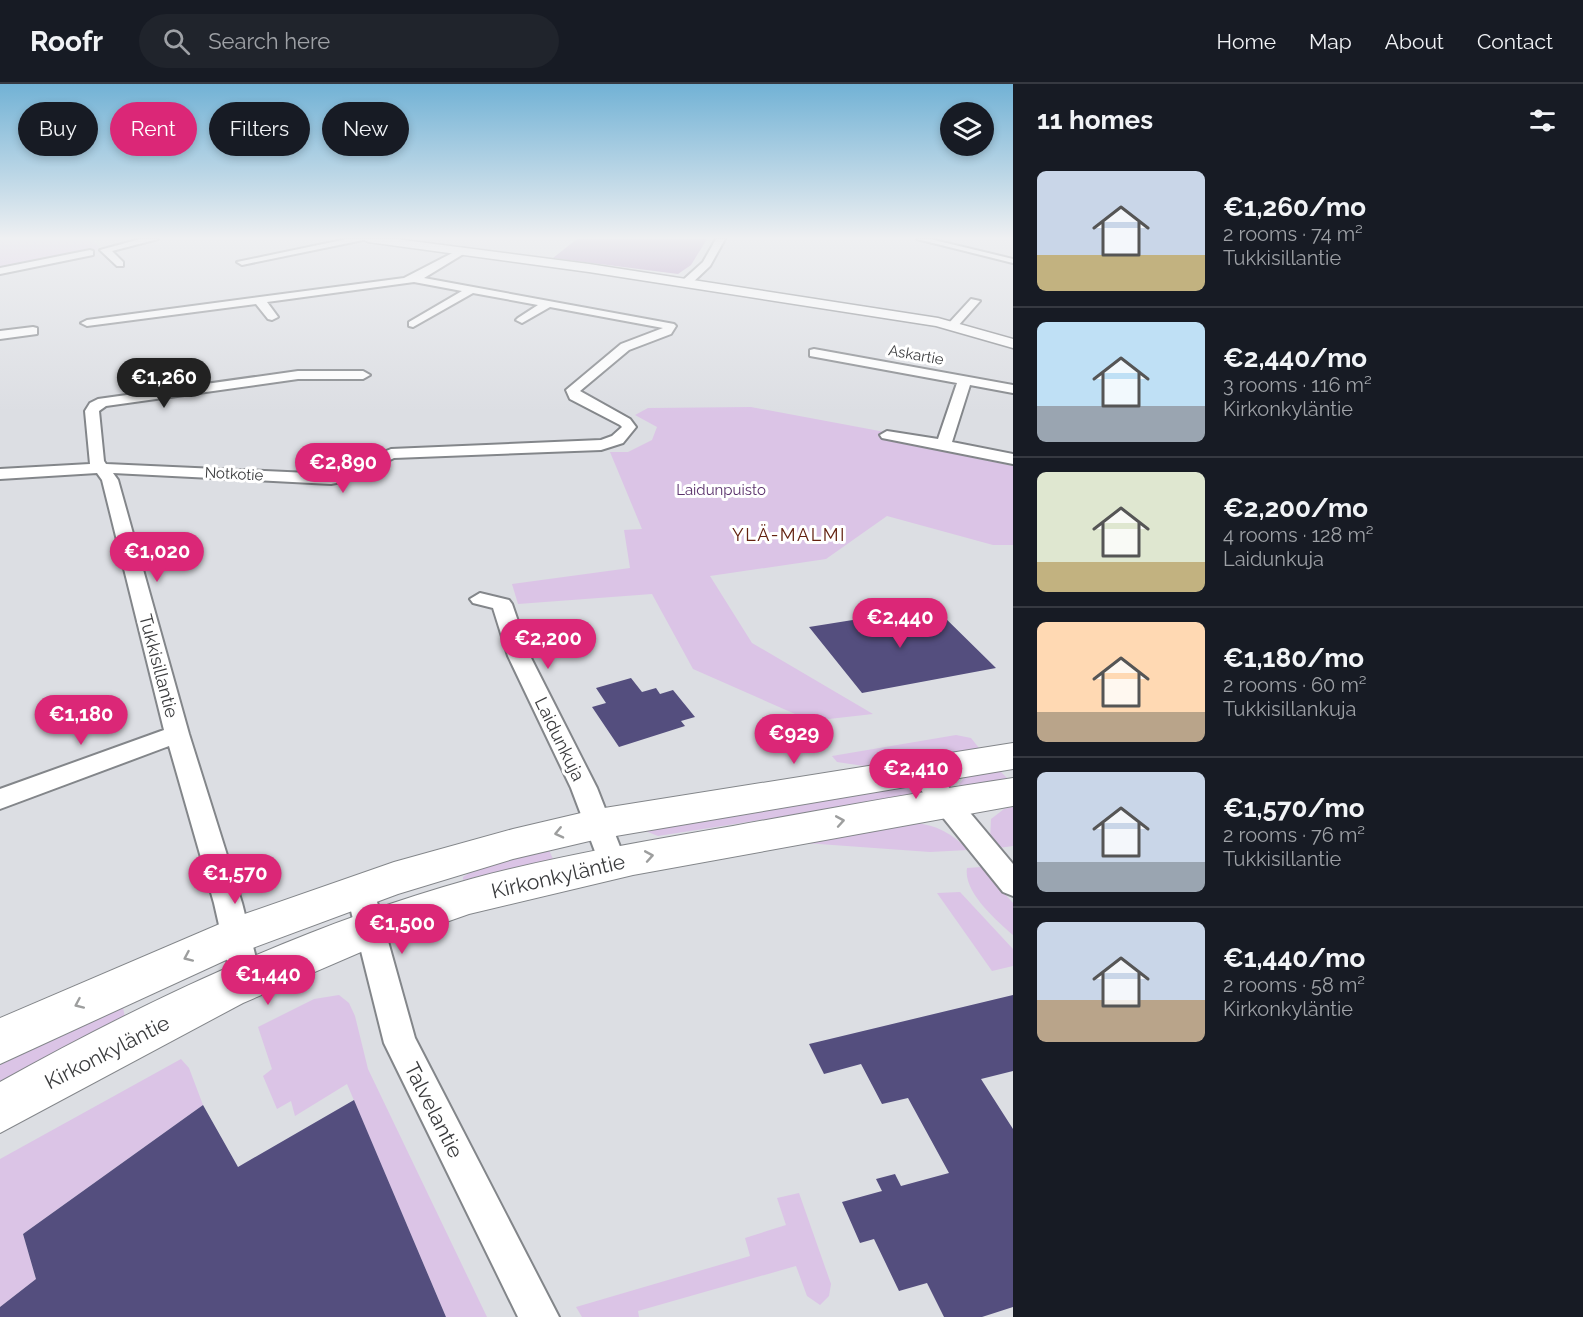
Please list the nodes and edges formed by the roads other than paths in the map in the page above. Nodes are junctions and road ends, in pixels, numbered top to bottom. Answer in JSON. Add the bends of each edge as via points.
{"nodes":[{"id":1,"x":175,"y":297,"type":"edge"},
{"id":2,"x":285,"y":297,"type":"edge"},
{"id":3,"x":460,"y":297,"type":"edge"},
{"id":4,"x":507,"y":297,"type":"edge"},
{"id":5,"x":777,"y":297,"type":"edge"},
{"id":6,"x":260,"y":300,"type":"junction"},
{"id":7,"x":975,"y":302,"type":"dead end"},
{"id":8,"x":547,"y":304,"type":"junction"},
{"id":9,"x":180,"y":311,"type":"junction"},
{"id":10,"x":272,"y":317,"type":"dead end"},
{"id":11,"x":522,"y":320,"type":"dead end"},
{"id":12,"x":87,"y":323,"type":"dead end"},
{"id":13,"x":413,"y":324,"type":"dead end"},
{"id":14,"x":953,"y":325,"type":"junction"},
{"id":15,"x":187,"y":326,"type":"dead end"},
{"id":16,"x":33,"y":331,"type":"dead end"},
{"id":17,"x":0,"y":335,"type":"edge"},
{"id":18,"x":1013,"y":344,"type":"edge"},
{"id":19,"x":814,"y":353,"type":"dead end"},
{"id":20,"x":363,"y":375,"type":"dead end"},
{"id":21,"x":965,"y":380,"type":"junction"},
{"id":22,"x":1013,"y":389,"type":"edge"},
{"id":23,"x":887,"y":435,"type":"dead end"},
{"id":24,"x":944,"y":445,"type":"junction"},
{"id":25,"x":1013,"y":459,"type":"edge"},
{"id":26,"x":101,"y":468,"type":"junction"},
{"id":27,"x":0,"y":474,"type":"edge"},
{"id":28,"x":480,"y":599,"type":"dead end"},
{"id":29,"x":177,"y":734,"type":"junction"},
{"id":30,"x":1013,"y":756,"type":"edge"},
{"id":31,"x":921,"y":772,"type":"junction"},
{"id":32,"x":1013,"y":792,"type":"edge"},
{"id":33,"x":0,"y":799,"type":"edge"},
{"id":34,"x":944,"y":802,"type":"junction"},
{"id":35,"x":598,"y":824,"type":"junction"},
{"id":36,"x":612,"y":862,"type":"junction"},
{"id":37,"x":1013,"y":884,"type":"edge"},
{"id":38,"x":365,"y":911,"type":"junction"},
{"id":39,"x":236,"y":936,"type":"junction"},
{"id":40,"x":247,"y":982,"type":"junction"},
{"id":41,"x":0,"y":1041,"type":"edge"},
{"id":42,"x":0,"y":1109,"type":"edge"},
{"id":43,"x":538,"y":1317,"type":"edge"}],
"edges":[{"from":1,"to":9,"type":"street"},
{"from":2,"to":6,"type":"street"},
{"from":3,"to":13,"type":"street"},
{"from":4,"to":8,"type":"street"},
{"from":5,"to":14,"type":"street"},
{"from":6,"to":9,"type":"street"},
{"from":6,"to":10,"type":"street"},
{"from":7,"to":14,"type":"street"},
{"from":8,"to":11,"type":"street"},
{"from":8,"to":26,"type":"street","name":"Notkotie","via":[[670,326],[667,331],[625,347],[573,390],[575,396],[626,422],[626,432],[613,443],[391,454],[341,478]]},
{"from":9,"to":12,"type":"street"},
{"from":9,"to":15,"type":"street"},
{"from":14,"to":18,"type":"street"},
{"from":16,"to":17,"type":"street"},
{"from":19,"to":21,"type":"street","name":"Askartie"},
{"from":20,"to":26,"type":"street","name":"Tukkisillantie","via":[[298,375],[103,402],[92,411],[96,460]]},
{"from":21,"to":22,"type":"street","name":"Askartie"},
{"from":21,"to":24,"type":"street"},
{"from":23,"to":24,"type":"street"},
{"from":24,"to":25,"type":"street"},
{"from":26,"to":27,"type":"street","name":"Notkotie"},
{"from":26,"to":29,"type":"street","name":"Tukkisillantie","via":[[110,480]]},
{"from":28,"to":35,"type":"street","name":"Laidunkuja","via":[[502,604],[519,656]]},
{"from":29,"to":33,"type":"street"},
{"from":29,"to":39,"type":"street","name":"Tukkisillantie"},
{"from":30,"to":31,"type":"main road","name":"Kirkonkyläntie"},
{"from":31,"to":34,"type":"street"},
{"from":31,"to":35,"type":"main road","name":"Kirkonkyläntie"},
{"from":32,"to":34,"type":"main road","name":"Kirkonkyläntie"},
{"from":36,"to":34,"type":"main road","name":"Kirkonkyläntie","one_way":true},
{"from":34,"to":37,"type":"street"},
{"from":35,"to":36,"type":"street","name":"Laidunkuja"},
{"from":35,"to":38,"type":"main road","name":"Kirkonkyläntie","one_way":true,"via":[[513,844]]},
{"from":36,"to":38,"type":"main road","name":"Kirkonkyläntie","via":[[470,897]]},
{"from":38,"to":39,"type":"main road","name":"Kirkonkyläntie"},
{"from":38,"to":40,"type":"main road","name":"Kirkonkyläntie"},
{"from":38,"to":43,"type":"street","name":"Talvelantie","via":[[400,1043]]},
{"from":39,"to":40,"type":"street","name":"Tukkisillantie"},
{"from":39,"to":41,"type":"main road","name":"Kirkonkyläntie","one_way":true},
{"from":40,"to":42,"type":"main road","name":"Kirkonkyläntie","via":[[109,1049]]}]}
